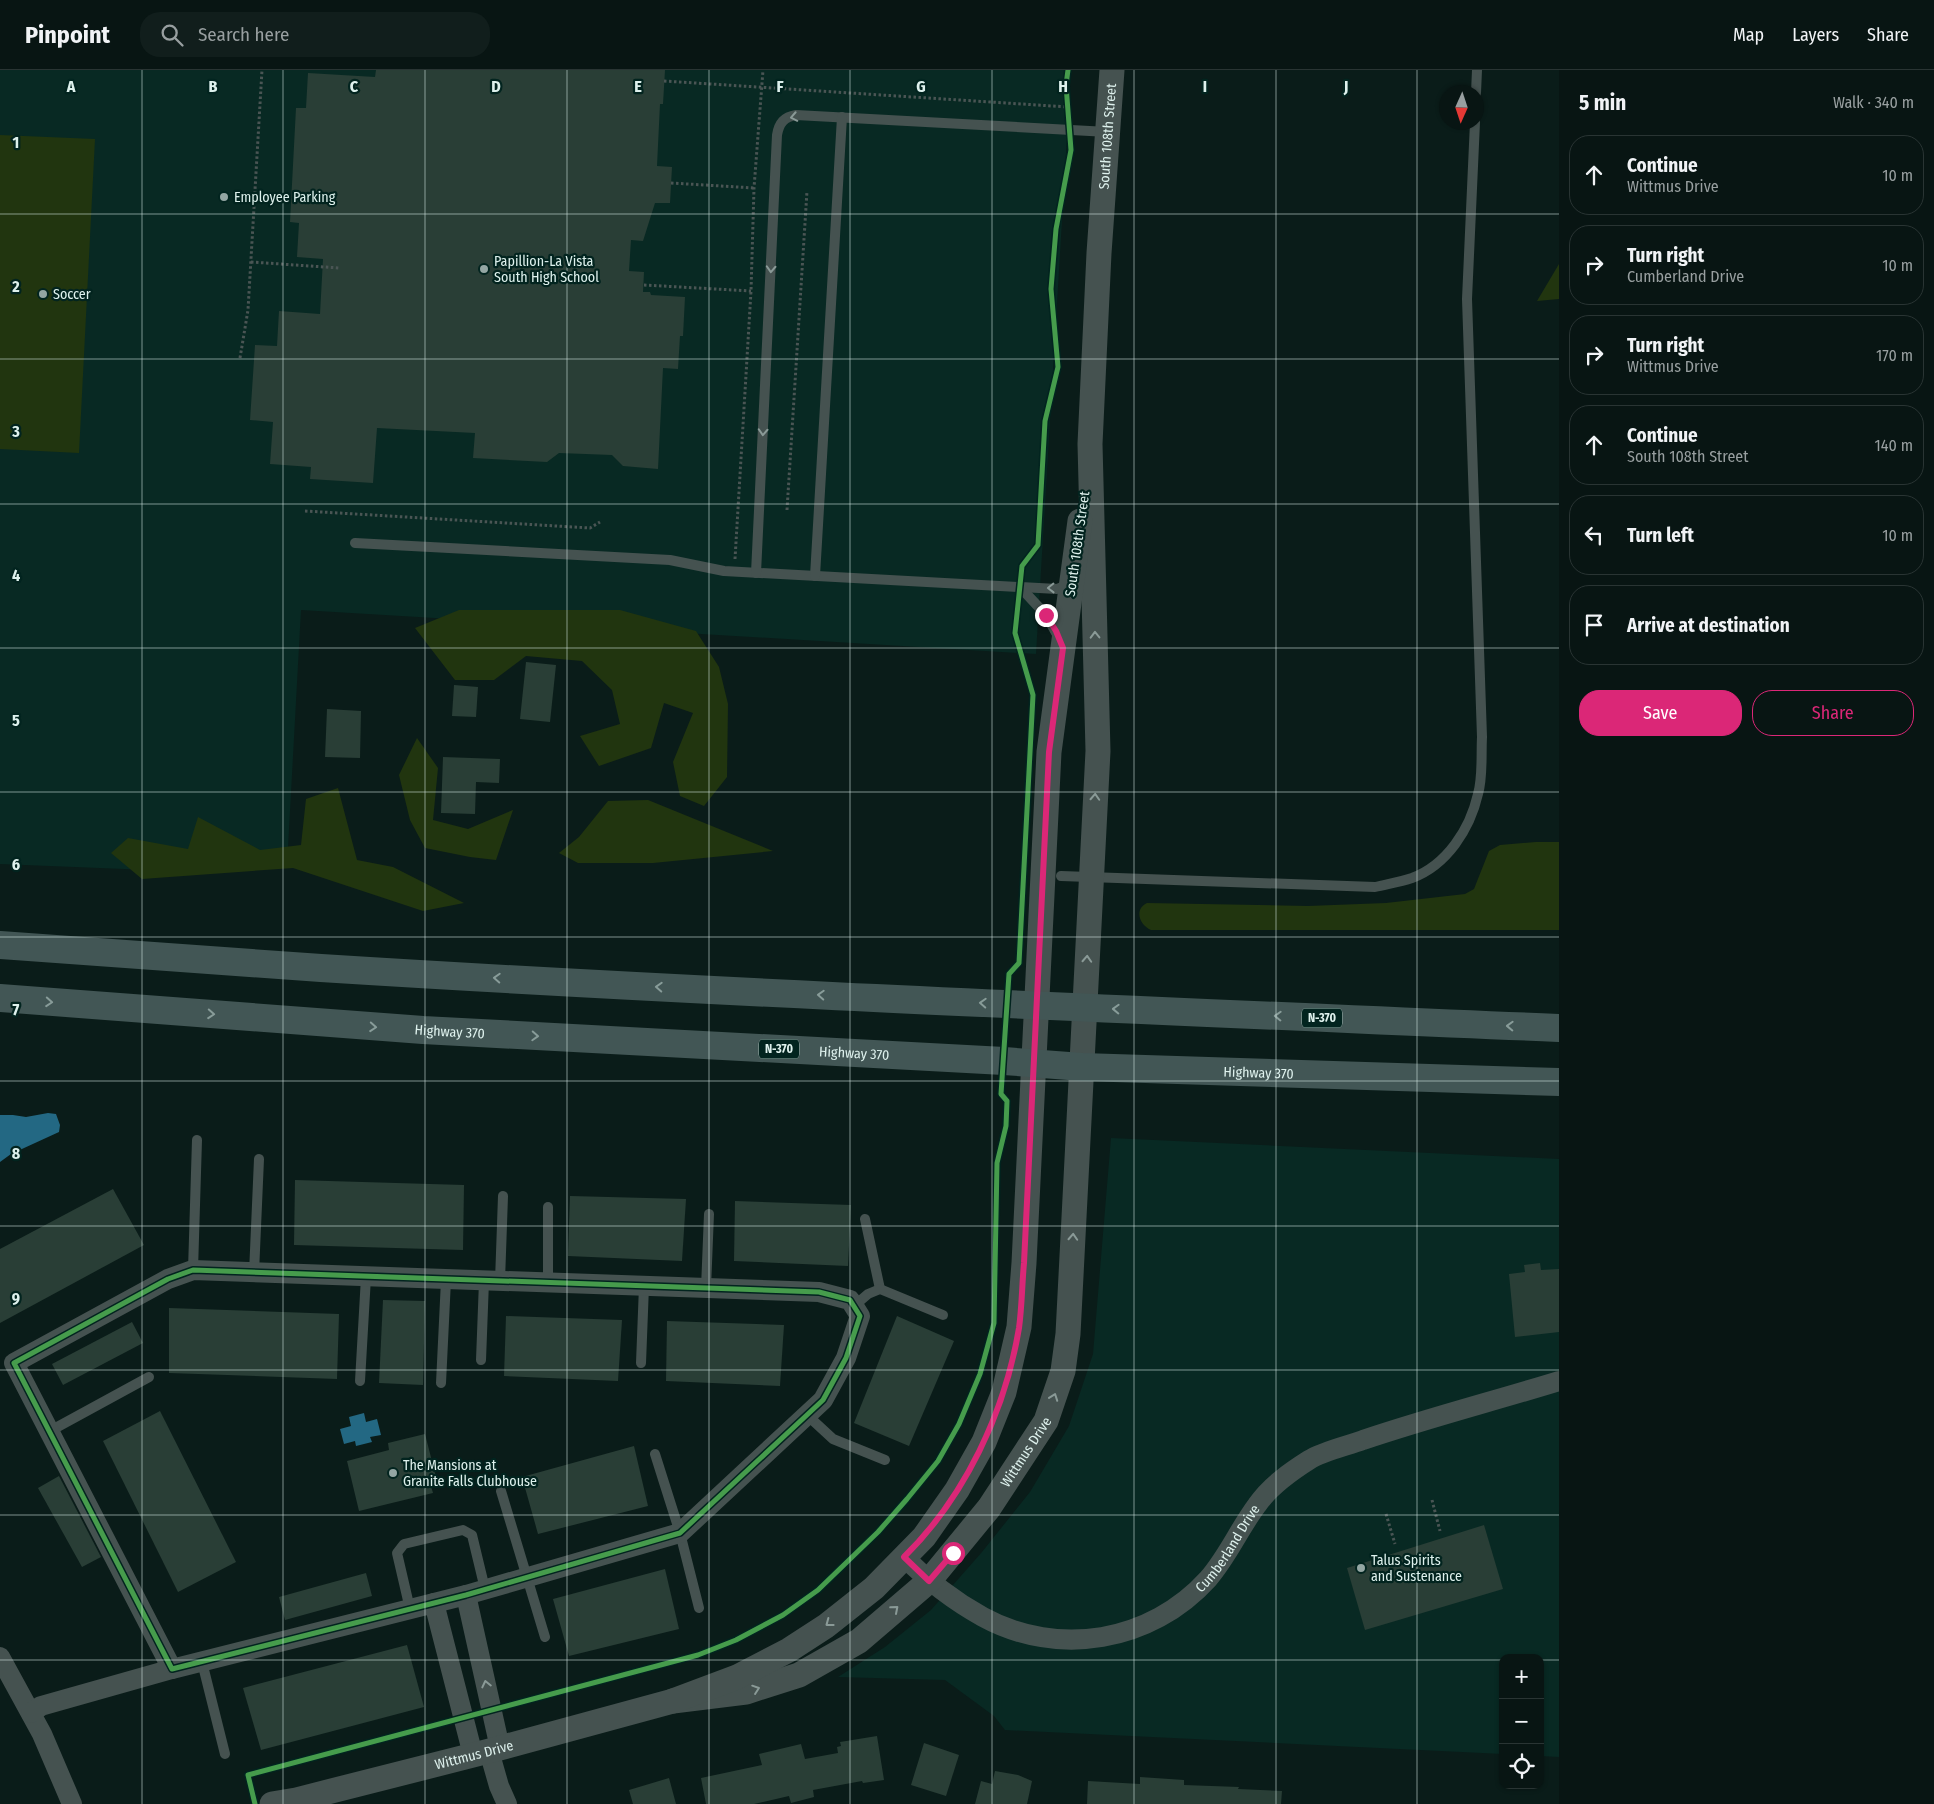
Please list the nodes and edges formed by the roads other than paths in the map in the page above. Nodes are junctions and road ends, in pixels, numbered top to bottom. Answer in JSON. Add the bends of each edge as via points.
{"nodes":[{"id":1,"x":1112,"y":70,"type":"edge"},
{"id":2,"x":1478,"y":70,"type":"edge"},
{"id":3,"x":1477,"y":85,"type":"edge"},
{"id":4,"x":842,"y":118,"type":"junction"},
{"id":5,"x":1475,"y":130,"type":"edge"},
{"id":6,"x":1108,"y":132,"type":"junction"},
{"id":7,"x":1090,"y":444,"type":"junction"},
{"id":8,"x":355,"y":543,"type":"dead end"},
{"id":9,"x":1073,"y":572,"type":"junction"},
{"id":10,"x":756,"y":573,"type":"junction"},
{"id":11,"x":815,"y":576,"type":"junction"},
{"id":12,"x":1020,"y":588,"type":"junction"},
{"id":13,"x":1063,"y":648,"type":"junction"},
{"id":14,"x":1061,"y":876,"type":"dead end"},
{"id":15,"x":1091,"y":878,"type":"junction"},
{"id":16,"x":0,"y":944,"type":"edge"},
{"id":17,"x":0,"y":998,"type":"edge"},
{"id":18,"x":1036,"y":1006,"type":"junction"},
{"id":19,"x":1084,"y":1008,"type":"junction"},
{"id":20,"x":1559,"y":1028,"type":"edge"},
{"id":21,"x":1034,"y":1063,"type":"junction"},
{"id":22,"x":1082,"y":1067,"type":"junction"},
{"id":23,"x":1559,"y":1082,"type":"edge"},
{"id":24,"x":197,"y":1140,"type":"dead end"},
{"id":25,"x":258,"y":1159,"type":"dead end"},
{"id":26,"x":503,"y":1196,"type":"dead end"},
{"id":27,"x":548,"y":1207,"type":"dead end"},
{"id":28,"x":709,"y":1214,"type":"dead end"},
{"id":29,"x":865,"y":1219,"type":"dead end"},
{"id":30,"x":193,"y":1270,"type":"junction"},
{"id":31,"x":254,"y":1273,"type":"junction"},
{"id":32,"x":366,"y":1277,"type":"junction"},
{"id":33,"x":446,"y":1280,"type":"junction"},
{"id":34,"x":492,"y":1281,"type":"junction"},
{"id":35,"x":548,"y":1283,"type":"junction"},
{"id":36,"x":644,"y":1286,"type":"junction"},
{"id":37,"x":706,"y":1288,"type":"junction"},
{"id":38,"x":880,"y":1289,"type":"junction"},
{"id":39,"x":854,"y":1306,"type":"junction"},
{"id":40,"x":943,"y":1315,"type":"dead end"},
{"id":41,"x":481,"y":1360,"type":"dead end"},
{"id":42,"x":641,"y":1364,"type":"dead end"},
{"id":43,"x":7,"y":1366,"type":"edge"},
{"id":44,"x":149,"y":1377,"type":"dead end"},
{"id":45,"x":360,"y":1381,"type":"dead end"},
{"id":46,"x":1559,"y":1381,"type":"edge"},
{"id":47,"x":440,"y":1383,"type":"dead end"},
{"id":48,"x":806,"y":1415,"type":"junction"},
{"id":49,"x":50,"y":1431,"type":"junction"},
{"id":50,"x":654,"y":1454,"type":"dead end"},
{"id":51,"x":885,"y":1460,"type":"dead end"},
{"id":52,"x":501,"y":1491,"type":"dead end"},
{"id":53,"x":680,"y":1533,"type":"junction"},
{"id":54,"x":904,"y":1557,"type":"junction"},
{"id":55,"x":527,"y":1576,"type":"junction"},
{"id":56,"x":929,"y":1581,"type":"junction"},
{"id":57,"x":485,"y":1589,"type":"junction"},
{"id":58,"x":466,"y":1595,"type":"junction"},
{"id":59,"x":434,"y":1603,"type":"junction"},
{"id":60,"x":699,"y":1608,"type":"dead end"},
{"id":61,"x":410,"y":1609,"type":"junction"},
{"id":62,"x":545,"y":1637,"type":"dead end"},
{"id":63,"x":0,"y":1657,"type":"edge"},
{"id":64,"x":202,"y":1662,"type":"junction"},
{"id":65,"x":172,"y":1669,"type":"junction"},
{"id":66,"x":673,"y":1701,"type":"junction"},
{"id":67,"x":31,"y":1713,"type":"junction"},
{"id":68,"x":488,"y":1752,"type":"junction"},
{"id":69,"x":224,"y":1754,"type":"dead end"},
{"id":70,"x":72,"y":1804,"type":"edge"},
{"id":71,"x":272,"y":1804,"type":"edge"},
{"id":72,"x":507,"y":1804,"type":"edge"}],
"edges":[{"from":1,"to":6,"type":"street","name":"South 108th Street"},
{"from":2,"to":3,"type":"lane"},
{"from":4,"to":6,"type":"lane"},
{"from":4,"to":10,"type":"lane","one_way":true,"via":[[791,116],[784,120],[778,131]]},
{"from":4,"to":11,"type":"lane"},
{"from":5,"to":15,"type":"lane","via":[[1468,300],[1482,737],[1478,794],[1458,841],[1442,861],[1413,878],[1374,887]]},
{"from":6,"to":7,"type":"street","name":"South 108th Street"},
{"from":7,"to":9,"type":"street","name":"South 108th Street"},
{"from":15,"to":7,"type":"street","name":"South 108th Street","one_way":true,"via":[[1098,751]]},
{"from":8,"to":10,"type":"lane","via":[[670,560],[701,568]]},
{"from":9,"to":12,"type":"lane","one_way":true,"via":[[1064,586],[1057,589]]},
{"from":9,"to":13,"type":"street","name":"South 108th Street"},
{"from":10,"to":11,"type":"lane"},
{"from":11,"to":12,"type":"lane"},
{"from":12,"to":13,"type":"lane","via":[[1046,615]]},
{"from":13,"to":18,"type":"street","name":"South 108th Street","via":[[1049,752]]},
{"from":14,"to":15,"type":"lane"},
{"from":19,"to":15,"type":"street","name":"South 108th Street","one_way":true},
{"from":18,"to":16,"type":"highway","number":"N-370","one_way":true,"via":[[328,968]]},
{"from":17,"to":21,"type":"highway","name":"Highway 370","number":"N-370","one_way":true,"via":[[423,1030]]},
{"from":18,"to":19,"type":"highway","number":"N-370"},
{"from":18,"to":21,"type":"street","name":"South 108th Street"},
{"from":20,"to":19,"type":"highway","number":"N-370","one_way":true},
{"from":19,"to":22,"type":"street","name":"Wittmus Drive"},
{"from":21,"to":22,"type":"highway","name":"Highway 370","number":"N-370"},
{"from":21,"to":54,"type":"street","name":"Wittmus Drive","via":[[1019,1327],[1004,1392],[984,1442],[957,1490],[924,1537]]},
{"from":22,"to":23,"type":"highway","name":"Highway 370","number":"N-370"},
{"from":56,"to":22,"type":"street","name":"Wittmus Drive","one_way":true,"via":[[989,1508],[1046,1421],[1063,1372],[1068,1334]]},
{"from":24,"to":30,"type":"lane"},
{"from":25,"to":31,"type":"lane"},
{"from":26,"to":34,"type":"lane"},
{"from":27,"to":35,"type":"lane"},
{"from":28,"to":37,"type":"lane"},
{"from":29,"to":38,"type":"lane"},
{"from":30,"to":31,"type":"street"},
{"from":30,"to":43,"type":"street","via":[[168,1279]]},
{"from":31,"to":32,"type":"street"},
{"from":32,"to":33,"type":"street"},
{"from":32,"to":45,"type":"lane"},
{"from":33,"to":34,"type":"street"},
{"from":33,"to":47,"type":"lane"},
{"from":34,"to":35,"type":"street"},
{"from":34,"to":41,"type":"lane"},
{"from":35,"to":36,"type":"street"},
{"from":36,"to":37,"type":"street"},
{"from":36,"to":42,"type":"lane"},
{"from":37,"to":39,"type":"street","via":[[819,1292],[850,1300]]},
{"from":38,"to":39,"type":"lane"},
{"from":38,"to":40,"type":"lane"},
{"from":39,"to":48,"type":"street","via":[[860,1316],[846,1358],[823,1400]]},
{"from":43,"to":49,"type":"street"},
{"from":44,"to":49,"type":"lane"},
{"from":46,"to":56,"type":"street","name":"Cumberland Drive","via":[[1312,1458],[1282,1479],[1257,1504],[1219,1566],[1196,1591],[1169,1614],[1109,1637],[1076,1641],[1014,1630],[983,1618]]},
{"from":48,"to":51,"type":"lane","via":[[833,1439]]},
{"from":48,"to":53,"type":"street"},
{"from":49,"to":65,"type":"street"},
{"from":50,"to":53,"type":"lane"},
{"from":52,"to":55,"type":"lane"},
{"from":53,"to":55,"type":"street"},
{"from":53,"to":60,"type":"lane"},
{"from":54,"to":56,"type":"street","name":"Cumberland Drive"},
{"from":54,"to":66,"type":"street","name":"Wittmus Drive","one_way":true,"via":[[874,1588],[789,1650],[737,1677]]},
{"from":55,"to":57,"type":"street"},
{"from":55,"to":62,"type":"lane"},
{"from":66,"to":56,"type":"street","name":"Wittmus Drive","one_way":true,"via":[[746,1692],[799,1675],[859,1641]]},
{"from":57,"to":58,"type":"street"},
{"from":57,"to":61,"type":"lane","via":[[472,1534],[463,1530],[404,1544],[397,1553]]},
{"from":58,"to":59,"type":"street"},
{"from":68,"to":58,"type":"street","one_way":true},
{"from":59,"to":61,"type":"street"},
{"from":59,"to":68,"type":"street"},
{"from":61,"to":64,"type":"street"},
{"from":63,"to":67,"type":"street"},
{"from":64,"to":65,"type":"street"},
{"from":64,"to":69,"type":"lane"},
{"from":65,"to":67,"type":"street","via":[[41,1706]]},
{"from":66,"to":68,"type":"street","name":"Wittmus Drive"},
{"from":67,"to":70,"type":"street"},
{"from":68,"to":71,"type":"street","name":"Wittmus Drive"},
{"from":68,"to":72,"type":"street"}]}
